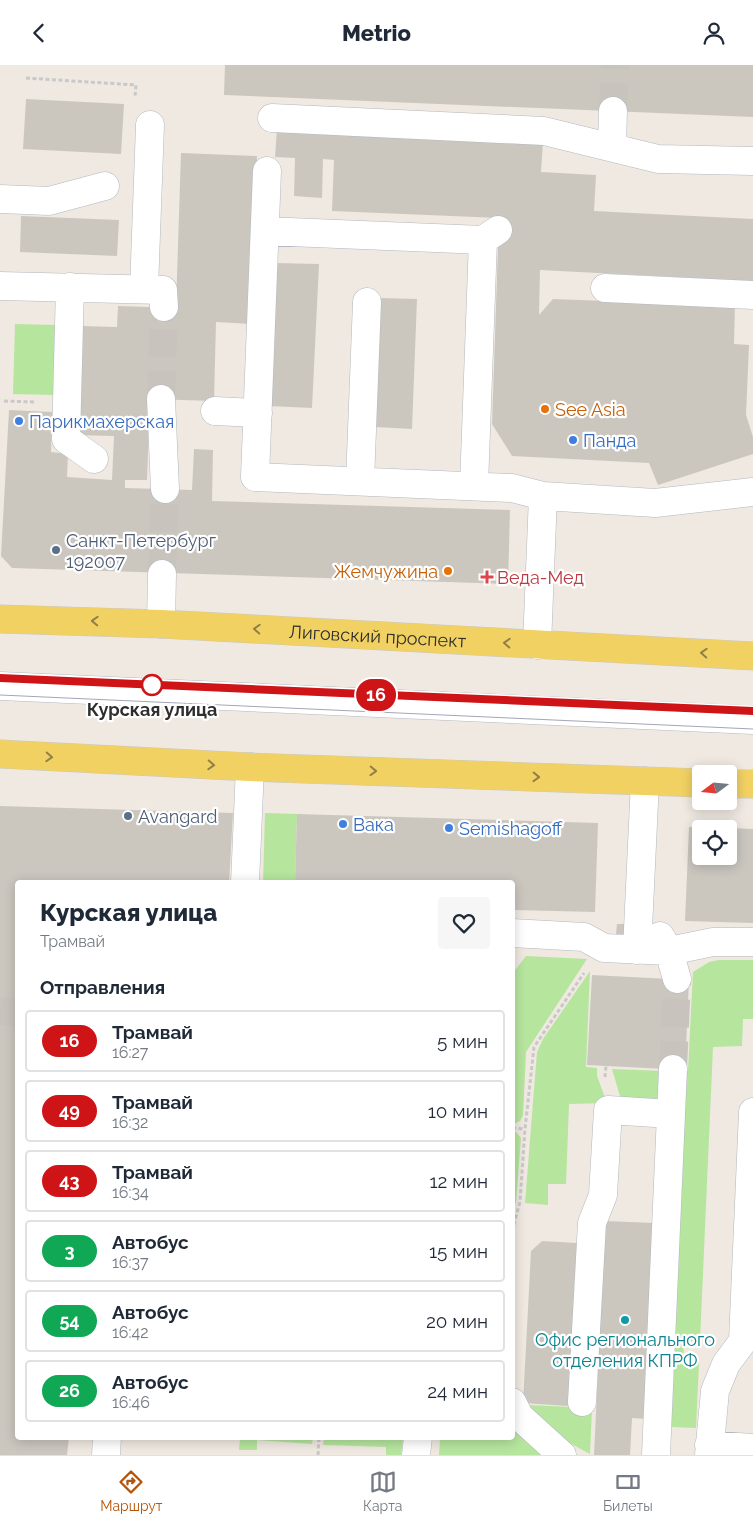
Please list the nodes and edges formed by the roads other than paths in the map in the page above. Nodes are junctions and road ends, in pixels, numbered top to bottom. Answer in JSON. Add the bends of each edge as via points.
{"nodes":[{"id":1,"x":613,"y":111,"type":"tunnel mouth"},
{"id":2,"x":272,"y":118,"type":"dead end"},
{"id":3,"x":150,"y":125,"type":"road end"},
{"id":4,"x":612,"y":146,"type":"junction"},
{"id":5,"x":753,"y":161,"type":"edge"},
{"id":6,"x":267,"y":171,"type":"dead end"},
{"id":7,"x":105,"y":186,"type":"dead end"},
{"id":8,"x":0,"y":199,"type":"edge"},
{"id":9,"x":265,"y":231,"type":"junction"},
{"id":10,"x":0,"y":286,"type":"edge"},
{"id":11,"x":70,"y":287,"type":"junction"},
{"id":12,"x":605,"y":288,"type":"dead end"},
{"id":13,"x":144,"y":289,"type":"junction"},
{"id":14,"x":753,"y":295,"type":"edge"},
{"id":15,"x":367,"y":302,"type":"dead end"},
{"id":16,"x":164,"y":307,"type":"tunnel mouth"},
{"id":17,"x":161,"y":399,"type":"tunnel mouth"},
{"id":18,"x":215,"y":411,"type":"dead end"},
{"id":19,"x":258,"y":413,"type":"junction"},
{"id":20,"x":94,"y":459,"type":"dead end"},
{"id":21,"x":360,"y":481,"type":"junction"},
{"id":22,"x":474,"y":486,"type":"junction"},
{"id":23,"x":165,"y":489,"type":"tunnel mouth"},
{"id":24,"x":753,"y":492,"type":"edge"},
{"id":25,"x":543,"y":496,"type":"junction"},
{"id":26,"x":162,"y":574,"type":"tunnel mouth"},
{"id":27,"x":0,"y":619,"type":"edge"},
{"id":28,"x":161,"y":623,"type":"junction"},
{"id":29,"x":537,"y":645,"type":"junction"},
{"id":30,"x":753,"y":656,"type":"edge"},
{"id":31,"x":0,"y":687,"type":"edge"},
{"id":32,"x":753,"y":720,"type":"edge"},
{"id":33,"x":0,"y":754,"type":"edge"},
{"id":34,"x":250,"y":767,"type":"junction"},
{"id":35,"x":645,"y":781,"type":"junction"},
{"id":36,"x":692,"y":783,"type":"edge"},
{"id":37,"x":738,"y":784,"type":"edge"},
{"id":38,"x":753,"y":785,"type":"edge"},
{"id":39,"x":245,"y":880,"type":"edge"},
{"id":40,"x":639,"y":900,"type":"junction"},
{"id":41,"x":515,"y":933,"type":"edge"},
{"id":42,"x":753,"y":941,"type":"edge"},
{"id":43,"x":637,"y":949,"type":"junction"},
{"id":44,"x":669,"y":951,"type":"junction"},
{"id":45,"x":677,"y":979,"type":"tunnel mouth"},
{"id":46,"x":673,"y":1069,"type":"tunnel mouth"},
{"id":47,"x":753,"y":1112,"type":"edge"},
{"id":48,"x":671,"y":1113,"type":"junction"},
{"id":49,"x":750,"y":1238,"type":"edge"},
{"id":50,"x":582,"y":1402,"type":"dead end"},
{"id":51,"x":515,"y":1408,"type":"edge"},
{"id":52,"x":107,"y":1440,"type":"edge"},
{"id":53,"x":418,"y":1440,"type":"edge"},
{"id":54,"x":753,"y":1448,"type":"edge"},
{"id":55,"x":709,"y":1450,"type":"edge"},
{"id":56,"x":106,"y":1455,"type":"edge"},
{"id":57,"x":416,"y":1455,"type":"edge"},
{"id":58,"x":562,"y":1455,"type":"edge"},
{"id":59,"x":656,"y":1455,"type":"edge"}],
"edges":[{"from":1,"to":4,"type":"lane"},
{"from":2,"to":4,"type":"lane","via":[[544,131]]},
{"from":3,"to":13,"type":"lane"},
{"from":4,"to":5,"type":"lane","via":[[658,159]]},
{"from":6,"to":9,"type":"lane"},
{"from":7,"to":8,"type":"lane","via":[[48,201]]},
{"from":9,"to":19,"type":"lane"},
{"from":9,"to":22,"type":"lane","via":[[491,234]]},
{"from":10,"to":11,"type":"lane"},
{"from":11,"to":13,"type":"lane"},
{"from":11,"to":20,"type":"lane","via":[[66,439]]},
{"from":12,"to":14,"type":"lane"},
{"from":13,"to":16,"type":"lane","via":[[163,290]]},
{"from":15,"to":21,"type":"lane"},
{"from":17,"to":23,"type":"lane"},
{"from":18,"to":19,"type":"lane"},
{"from":19,"to":21,"type":"lane","via":[[255,477]]},
{"from":21,"to":22,"type":"lane"},
{"from":22,"to":25,"type":"lane","via":[[512,488]]},
{"from":24,"to":25,"type":"lane","via":[[656,503]]},
{"from":25,"to":29,"type":"lane"},
{"from":26,"to":28,"type":"lane"},
{"from":28,"to":27,"type":"main road","name":"Лиговский проспект","one_way":true},
{"from":29,"to":28,"type":"main road","name":"Лиговский проспект","one_way":true},
{"from":30,"to":29,"type":"main road","name":"Лиговский проспект","one_way":true},
{"from":31,"to":32,"type":"lane"},
{"from":33,"to":34,"type":"main road","one_way":true},
{"from":34,"to":35,"type":"main road","one_way":true},
{"from":34,"to":39,"type":"lane"},
{"from":35,"to":36,"type":"main road"},
{"from":35,"to":40,"type":"lane"},
{"from":37,"to":38,"type":"main road"},
{"from":40,"to":43,"type":"lane"},
{"from":40,"to":44,"type":"lane"},
{"from":41,"to":43,"type":"lane","via":[[584,937],[604,948]]},
{"from":42,"to":44,"type":"lane","via":[[713,942]]},
{"from":43,"to":44,"type":"lane"},
{"from":44,"to":45,"type":"lane"},
{"from":46,"to":48,"type":"lane"},
{"from":47,"to":49,"type":"lane"},
{"from":48,"to":50,"type":"lane","via":[[608,1110],[603,1195],[592,1223]]},
{"from":48,"to":59,"type":"lane"},
{"from":49,"to":55,"type":"lane","via":[[743,1341],[726,1364],[715,1391]]},
{"from":51,"to":58,"type":"lane","via":[[519,1416]]},
{"from":52,"to":56,"type":"lane"},
{"from":53,"to":57,"type":"lane"},
{"from":54,"to":55,"type":"lane"}]}
